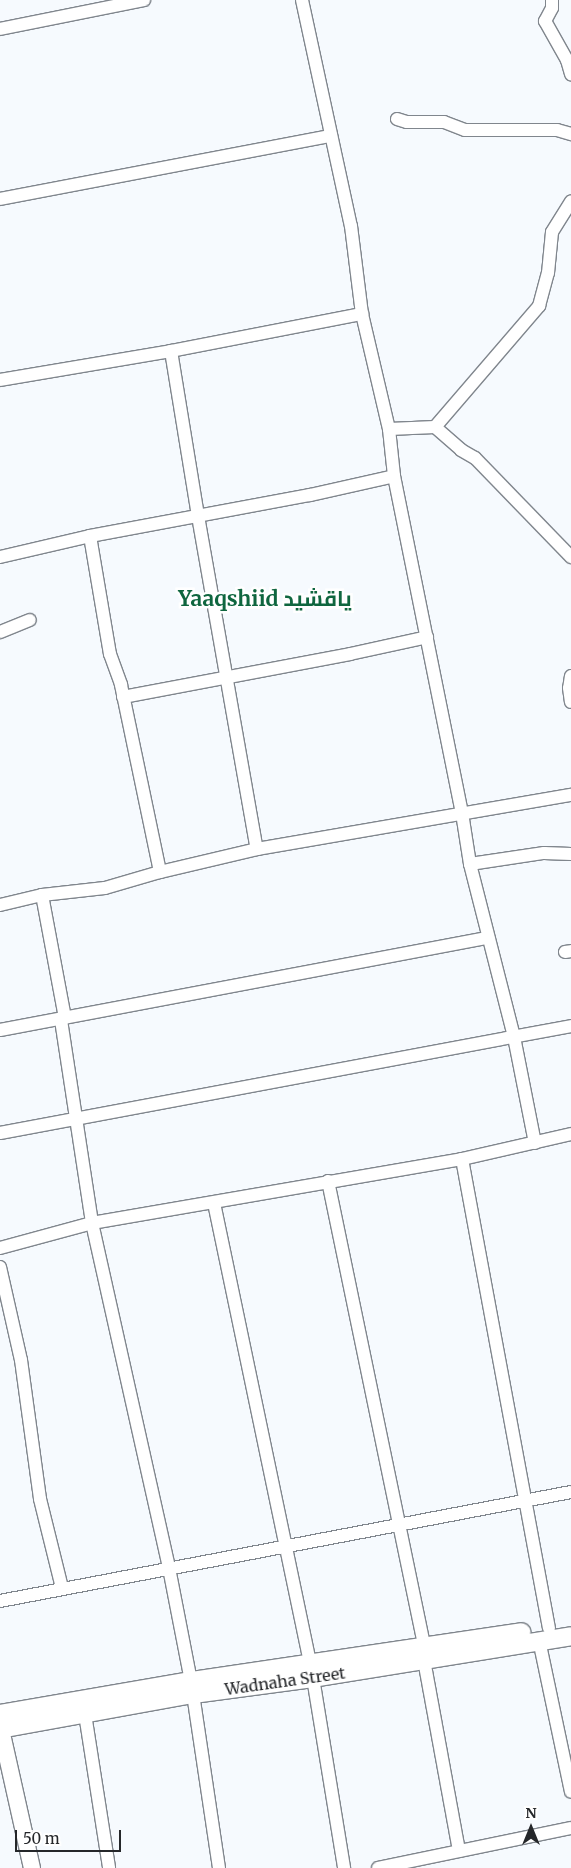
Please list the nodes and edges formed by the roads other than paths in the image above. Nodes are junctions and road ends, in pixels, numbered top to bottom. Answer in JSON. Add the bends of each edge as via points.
{"nodes":[{"id":1,"x":144,"y":0,"type":"edge"},
{"id":2,"x":302,"y":0,"type":"edge"},
{"id":3,"x":552,"y":0,"type":"edge"},
{"id":4,"x":0,"y":30,"type":"edge"},
{"id":5,"x":571,"y":74,"type":"edge"},
{"id":6,"x":397,"y":119,"type":"dead end"},
{"id":7,"x":571,"y":134,"type":"edge"},
{"id":8,"x":330,"y":136,"type":"junction"},
{"id":9,"x":0,"y":199,"type":"edge"},
{"id":10,"x":571,"y":201,"type":"edge"},
{"id":11,"x":362,"y":314,"type":"junction"},
{"id":12,"x":171,"y":351,"type":"junction"},
{"id":13,"x":0,"y":380,"type":"edge"},
{"id":14,"x":435,"y":426,"type":"junction"},
{"id":15,"x":389,"y":429,"type":"junction"},
{"id":16,"x":394,"y":476,"type":"junction"},
{"id":17,"x":198,"y":516,"type":"junction"},
{"id":18,"x":90,"y":536,"type":"junction"},
{"id":19,"x":0,"y":557,"type":"edge"},
{"id":20,"x":571,"y":557,"type":"edge"},
{"id":21,"x":30,"y":620,"type":"dead end"},
{"id":22,"x":0,"y":632,"type":"edge"},
{"id":23,"x":427,"y":636,"type":"junction"},
{"id":24,"x":571,"y":676,"type":"edge"},
{"id":25,"x":226,"y":678,"type":"junction"},
{"id":26,"x":123,"y":697,"type":"junction"},
{"id":27,"x":571,"y":702,"type":"edge"},
{"id":28,"x":571,"y":795,"type":"edge"},
{"id":29,"x":462,"y":813,"type":"junction"},
{"id":30,"x":257,"y":849,"type":"junction"},
{"id":31,"x":571,"y":854,"type":"edge"},
{"id":32,"x":470,"y":864,"type":"junction"},
{"id":33,"x":160,"y":872,"type":"junction"},
{"id":34,"x":42,"y":895,"type":"junction"},
{"id":35,"x":0,"y":905,"type":"edge"},
{"id":36,"x":488,"y":938,"type":"junction"},
{"id":37,"x":63,"y":1019,"type":"junction"},
{"id":38,"x":571,"y":1026,"type":"edge"},
{"id":39,"x":0,"y":1030,"type":"edge"},
{"id":40,"x":514,"y":1037,"type":"junction"},
{"id":41,"x":77,"y":1119,"type":"junction"},
{"id":42,"x":0,"y":1133,"type":"edge"},
{"id":43,"x":571,"y":1134,"type":"edge"},
{"id":44,"x":536,"y":1143,"type":"junction"},
{"id":45,"x":462,"y":1159,"type":"junction"},
{"id":46,"x":328,"y":1181,"type":"junction"},
{"id":47,"x":214,"y":1203,"type":"junction"},
{"id":48,"x":92,"y":1223,"type":"junction"},
{"id":49,"x":0,"y":1248,"type":"edge"},
{"id":50,"x":0,"y":1267,"type":"edge"},
{"id":51,"x":571,"y":1492,"type":"edge"},
{"id":52,"x":524,"y":1502,"type":"junction"},
{"id":53,"x":398,"y":1525,"type":"junction"},
{"id":54,"x":285,"y":1546,"type":"junction"},
{"id":55,"x":168,"y":1568,"type":"junction"},
{"id":56,"x":62,"y":1588,"type":"junction"},
{"id":57,"x":0,"y":1600,"type":"edge"},
{"id":58,"x":571,"y":1624,"type":"edge"},
{"id":59,"x":544,"y":1634,"type":"junction"},
{"id":60,"x":571,"y":1636,"type":"edge"},
{"id":61,"x":424,"y":1653,"type":"junction"},
{"id":62,"x":311,"y":1671,"type":"junction"},
{"id":63,"x":192,"y":1688,"type":"junction"},
{"id":64,"x":85,"y":1714,"type":"junction"},
{"id":65,"x":0,"y":1724,"type":"edge"},
{"id":66,"x":571,"y":1792,"type":"edge"},
{"id":67,"x":571,"y":1828,"type":"edge"},
{"id":68,"x":459,"y":1851,"type":"junction"},
{"id":69,"x":32,"y":1868,"type":"edge"},
{"id":70,"x":109,"y":1868,"type":"edge"},
{"id":71,"x":219,"y":1868,"type":"edge"},
{"id":72,"x":344,"y":1868,"type":"edge"},
{"id":73,"x":378,"y":1868,"type":"edge"}],
"edges":[{"from":1,"to":4,"type":"street"},
{"from":2,"to":8,"type":"street"},
{"from":3,"to":5,"type":"street","via":[[552,8],[545,21],[567,60]]},
{"from":6,"to":7,"type":"street","via":[[444,122],[465,130],[556,130]]},
{"from":8,"to":9,"type":"street"},
{"from":8,"to":11,"type":"street","via":[[351,226]]},
{"from":10,"to":14,"type":"street","via":[[552,232],[548,273],[540,306]]},
{"from":11,"to":12,"type":"street"},
{"from":11,"to":15,"type":"street"},
{"from":12,"to":13,"type":"street"},
{"from":12,"to":17,"type":"street"},
{"from":14,"to":15,"type":"street"},
{"from":14,"to":20,"type":"street","via":[[475,458]]},
{"from":15,"to":16,"type":"street"},
{"from":16,"to":17,"type":"street"},
{"from":16,"to":23,"type":"street"},
{"from":17,"to":18,"type":"street"},
{"from":17,"to":25,"type":"street"},
{"from":18,"to":19,"type":"street"},
{"from":18,"to":26,"type":"street","via":[[110,654]]},
{"from":21,"to":22,"type":"street"},
{"from":23,"to":25,"type":"street"},
{"from":23,"to":29,"type":"street"},
{"from":24,"to":27,"type":"street"},
{"from":25,"to":26,"type":"street"},
{"from":25,"to":30,"type":"street"},
{"from":26,"to":33,"type":"street"},
{"from":28,"to":29,"type":"street"},
{"from":29,"to":30,"type":"street"},
{"from":29,"to":32,"type":"street"},
{"from":30,"to":33,"type":"street"},
{"from":31,"to":32,"type":"street","via":[[544,853]]},
{"from":32,"to":36,"type":"street"},
{"from":33,"to":34,"type":"street","via":[[105,888]]},
{"from":34,"to":35,"type":"street"},
{"from":34,"to":37,"type":"street"},
{"from":36,"to":37,"type":"street"},
{"from":36,"to":40,"type":"street"},
{"from":37,"to":39,"type":"street"},
{"from":37,"to":41,"type":"street"},
{"from":38,"to":40,"type":"street"},
{"from":40,"to":41,"type":"street"},
{"from":40,"to":44,"type":"street"},
{"from":41,"to":42,"type":"street"},
{"from":41,"to":48,"type":"street"},
{"from":43,"to":44,"type":"street"},
{"from":44,"to":45,"type":"street"},
{"from":45,"to":46,"type":"street"},
{"from":45,"to":52,"type":"street"},
{"from":46,"to":47,"type":"street"},
{"from":46,"to":53,"type":"street"},
{"from":47,"to":48,"type":"street"},
{"from":47,"to":54,"type":"street"},
{"from":48,"to":49,"type":"street"},
{"from":48,"to":55,"type":"street"},
{"from":50,"to":56,"type":"street","via":[[21,1360],[40,1499]]},
{"from":51,"to":52,"type":"street"},
{"from":52,"to":53,"type":"street"},
{"from":52,"to":59,"type":"street"},
{"from":53,"to":54,"type":"street"},
{"from":53,"to":61,"type":"street"},
{"from":54,"to":55,"type":"street"},
{"from":54,"to":62,"type":"street"},
{"from":55,"to":56,"type":"street"},
{"from":55,"to":63,"type":"street"},
{"from":56,"to":57,"type":"street"},
{"from":58,"to":59,"type":"main road"},
{"from":59,"to":60,"type":"main road","name":"Wadnaha Street"},
{"from":59,"to":61,"type":"main road","name":"Wadnaha Street"},
{"from":59,"to":66,"type":"street"},
{"from":61,"to":62,"type":"main road","name":"Wadnaha Street"},
{"from":61,"to":68,"type":"street"},
{"from":62,"to":63,"type":"main road","name":"Wadnaha Street"},
{"from":62,"to":72,"type":"street"},
{"from":63,"to":64,"type":"main road","name":"Wadnaha Street"},
{"from":63,"to":65,"type":"main road"},
{"from":63,"to":71,"type":"street"},
{"from":64,"to":65,"type":"main road","name":"Wadnaha Street"},
{"from":64,"to":70,"type":"street"},
{"from":65,"to":69,"type":"street"},
{"from":67,"to":68,"type":"street"},
{"from":68,"to":73,"type":"street"}]}
